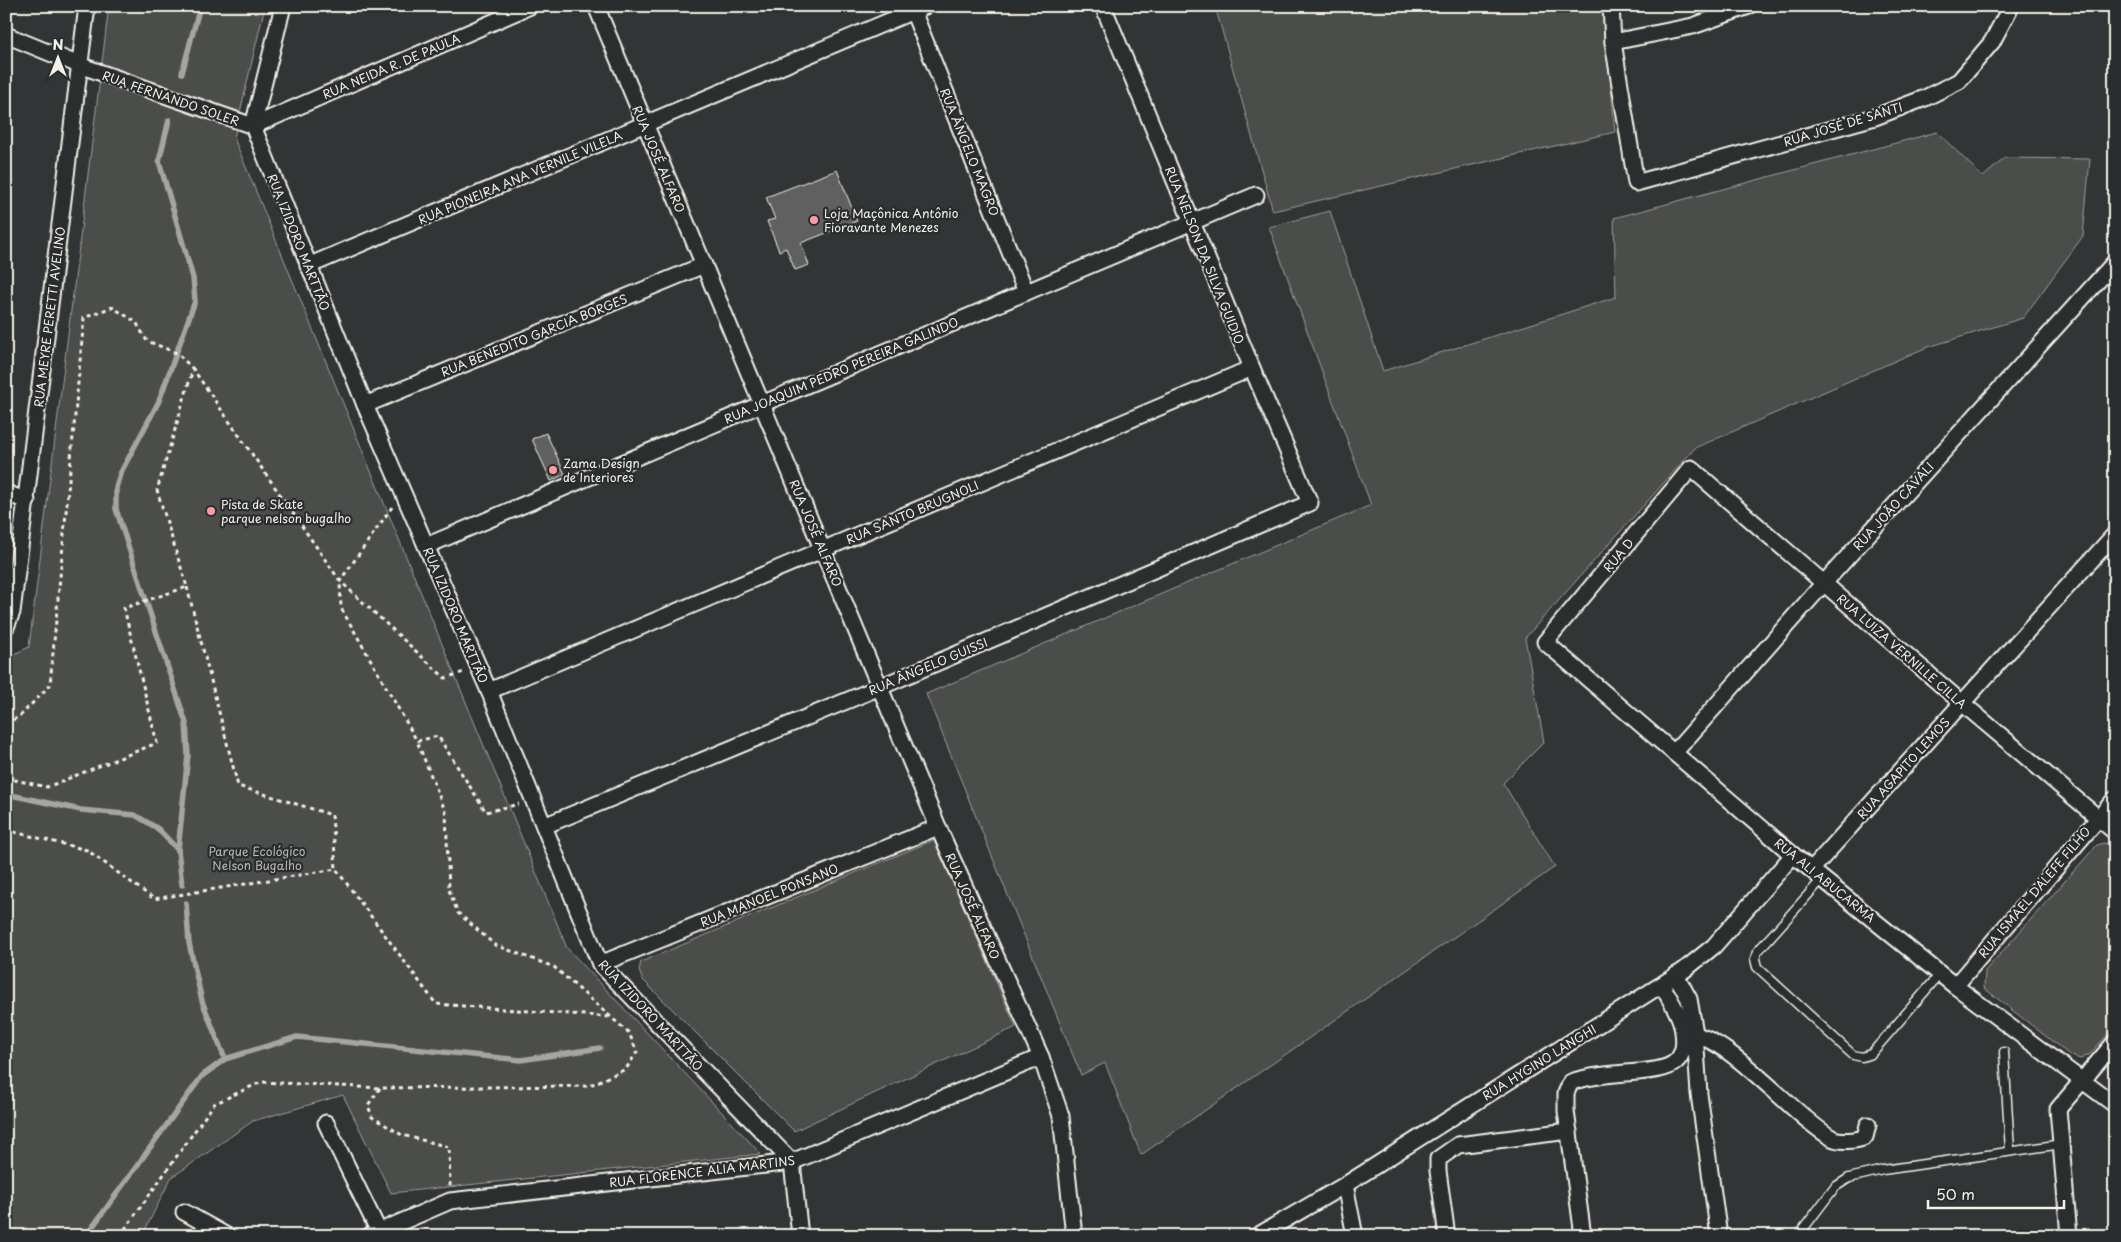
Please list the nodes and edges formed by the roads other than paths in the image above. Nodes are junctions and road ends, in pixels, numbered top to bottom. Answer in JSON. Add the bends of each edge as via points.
{"nodes":[{"id":1,"x":87,"y":6,"type":"edge"},
{"id":2,"x":283,"y":6,"type":"edge"},
{"id":3,"x":530,"y":6,"type":"edge"},
{"id":4,"x":596,"y":6,"type":"edge"},
{"id":5,"x":1103,"y":6,"type":"edge"},
{"id":6,"x":1611,"y":6,"type":"edge"},
{"id":7,"x":1749,"y":6,"type":"edge"},
{"id":8,"x":2012,"y":6,"type":"edge"},
{"id":9,"x":919,"y":9,"type":"edge"},
{"id":10,"x":6,"y":35,"type":"edge"},
{"id":11,"x":1613,"y":42,"type":"junction"},
{"id":12,"x":79,"y":65,"type":"junction"},
{"id":13,"x":645,"y":124,"type":"junction"},
{"id":14,"x":253,"y":126,"type":"junction"},
{"id":15,"x":1256,"y":195,"type":"dead end"},
{"id":16,"x":1192,"y":222,"type":"junction"},
{"id":17,"x":2115,"y":262,"type":"edge"},
{"id":18,"x":704,"y":265,"type":"junction"},
{"id":19,"x":308,"y":266,"type":"junction"},
{"id":20,"x":1026,"y":292,"type":"junction"},
{"id":21,"x":1252,"y":368,"type":"junction"},
{"id":22,"x":762,"y":404,"type":"junction"},
{"id":23,"x":365,"y":405,"type":"junction"},
{"id":24,"x":1691,"y":468,"type":"joint"},
{"id":25,"x":6,"y":493,"type":"edge"},
{"id":26,"x":27,"y":501,"type":"junction"},
{"id":27,"x":1310,"y":503,"type":"joint"},
{"id":28,"x":2115,"y":534,"type":"edge"},
{"id":29,"x":426,"y":546,"type":"junction"},
{"id":30,"x":823,"y":550,"type":"junction"},
{"id":31,"x":1824,"y":583,"type":"junction"},
{"id":32,"x":6,"y":627,"type":"edge"},
{"id":33,"x":1545,"y":642,"type":"joint"},
{"id":34,"x":880,"y":687,"type":"junction"},
{"id":35,"x":489,"y":691,"type":"junction"},
{"id":36,"x":1962,"y":703,"type":"junction"},
{"id":37,"x":1674,"y":753,"type":"junction"},
{"id":38,"x":2115,"y":799,"type":"edge"},
{"id":39,"x":2098,"y":818,"type":"junction"},
{"id":40,"x":544,"y":826,"type":"junction"},
{"id":41,"x":938,"y":827,"type":"junction"},
{"id":42,"x":2115,"y":832,"type":"edge"},
{"id":43,"x":1793,"y":855,"type":"junction"},
{"id":44,"x":1818,"y":874,"type":"junction"},
{"id":45,"x":600,"y":964,"type":"junction"},
{"id":46,"x":1940,"y":974,"type":"junction"},
{"id":47,"x":1676,"y":975,"type":"junction"},
{"id":48,"x":1662,"y":985,"type":"junction"},
{"id":49,"x":1955,"y":986,"type":"junction"},
{"id":50,"x":1690,"y":1034,"type":"junction"},
{"id":51,"x":2115,"y":1042,"type":"edge"},
{"id":52,"x":2004,"y":1052,"type":"dead end"},
{"id":53,"x":1041,"y":1057,"type":"junction"},
{"id":54,"x":2082,"y":1079,"type":"junction"},
{"id":55,"x":2115,"y":1105,"type":"edge"},
{"id":56,"x":326,"y":1123,"type":"dead end"},
{"id":57,"x":1868,"y":1125,"type":"dead end"},
{"id":58,"x":1568,"y":1131,"type":"junction"},
{"id":59,"x":2062,"y":1144,"type":"junction"},
{"id":60,"x":2010,"y":1152,"type":"junction"},
{"id":61,"x":792,"y":1162,"type":"junction"},
{"id":62,"x":1345,"y":1185,"type":"junction"},
{"id":63,"x":184,"y":1212,"type":"dead end"},
{"id":64,"x":376,"y":1234,"type":"edge"},
{"id":65,"x":227,"y":1236,"type":"edge"},
{"id":66,"x":800,"y":1236,"type":"edge"},
{"id":67,"x":1074,"y":1236,"type":"edge"},
{"id":68,"x":1258,"y":1236,"type":"edge"},
{"id":69,"x":1356,"y":1236,"type":"edge"},
{"id":70,"x":1447,"y":1236,"type":"edge"},
{"id":71,"x":1583,"y":1236,"type":"edge"},
{"id":72,"x":1719,"y":1236,"type":"edge"},
{"id":73,"x":1798,"y":1236,"type":"edge"},
{"id":74,"x":2069,"y":1236,"type":"edge"}],
"edges":[{"from":1,"to":12,"type":"street","name":"RUA MEYRE PERETTI AVELINO"},
{"from":2,"to":14,"type":"street"},
{"from":3,"to":14,"type":"street","name":"RUA NEIDA R. DE PAULA"},
{"from":4,"to":13,"type":"street","name":"RUA JOSÉ ALFARO"},
{"from":5,"to":16,"type":"street","name":"RUA NELSON DA SILVA GUIDIO"},
{"from":6,"to":11,"type":"street"},
{"from":7,"to":11,"type":"street","via":[[1693,26]]},
{"from":8,"to":11,"type":"street","name":"RUA JOSÉ DE SANTI","via":[[1992,42],[1959,81],[1925,98],[1875,117],[1636,183]]},
{"from":9,"to":13,"type":"street","name":"RUA PIONEIRA ANA VERNILE VILELA"},
{"from":9,"to":20,"type":"street","name":"RUA ÂNGELO MAGRO"},
{"from":10,"to":12,"type":"street","name":"RUA FERNANDO SOLER"},
{"from":12,"to":14,"type":"street","name":"RUA FERNANDO SOLER"},
{"from":12,"to":26,"type":"street","name":"RUA MEYRE PERETTI AVELINO"},
{"from":13,"to":18,"type":"street","name":"RUA JOSÉ ALFARO"},
{"from":13,"to":19,"type":"street","name":"RUA PIONEIRA ANA VERNILE VILELA"},
{"from":14,"to":19,"type":"street","name":"RUA IZIDORO MARTTÃO"},
{"from":15,"to":16,"type":"street","name":"RUA JOAQUIM PEDRO PEREIRA GALINDO"},
{"from":16,"to":20,"type":"street","name":"RUA JOAQUIM PEDRO PEREIRA GALINDO"},
{"from":16,"to":21,"type":"street","name":"RUA NELSON DA SILVA GUIDIO"},
{"from":17,"to":31,"type":"street","name":"RUA JOÃO CAVALI"},
{"from":18,"to":22,"type":"street","name":"RUA JOSÉ ALFARO"},
{"from":18,"to":23,"type":"street","name":"RUA BENEDITO GARCIA BORGES"},
{"from":19,"to":23,"type":"street","name":"RUA IZIDORO MARTTÃO"},
{"from":20,"to":22,"type":"street","name":"RUA JOAQUIM PEDRO PEREIRA GALINDO"},
{"from":21,"to":27,"type":"street","name":"RUA NELSON DA SILVA GUIDIO"},
{"from":21,"to":30,"type":"street","name":"RUA SANTO BRUGNOLI"},
{"from":22,"to":29,"type":"street","name":"RUA JOAQUIM PEDRO PEREIRA GALINDO"},
{"from":22,"to":30,"type":"street","name":"RUA JOSÉ ALFARO"},
{"from":23,"to":29,"type":"street","name":"RUA IZIDORO MARTTÃO"},
{"from":24,"to":31,"type":"street","name":"RUA LUIZA VERNILLE CILLA"},
{"from":24,"to":33,"type":"street","name":"RUA D"},
{"from":25,"to":26,"type":"street"},
{"from":26,"to":32,"type":"street","name":"RUA MEYRE PERETTI AVELINO","via":[[12,612]]},
{"from":27,"to":34,"type":"street","name":"RUA ÂNGELO GUISSI"},
{"from":28,"to":36,"type":"street","name":"RUA AGAPITO LEMOS"},
{"from":29,"to":35,"type":"street","name":"RUA IZIDORO MARTTÃO"},
{"from":30,"to":34,"type":"street","name":"RUA JOSÉ ALFARO"},
{"from":30,"to":35,"type":"street","name":"RUA SANTO BRUGNOLI"},
{"from":31,"to":36,"type":"street","name":"RUA LUIZA VERNILLE CILLA"},
{"from":31,"to":37,"type":"street","name":"RUA JOÃO CAVALI"},
{"from":33,"to":37,"type":"street","name":"RUA ALI ABUCARMA"},
{"from":34,"to":40,"type":"street","name":"RUA ÂNGELO GUISSI"},
{"from":34,"to":41,"type":"street","name":"RUA JOSÉ ALFARO"},
{"from":35,"to":40,"type":"street","name":"RUA IZIDORO MARTTÃO"},
{"from":36,"to":39,"type":"street","name":"RUA LUIZA VERNILLE CILLA"},
{"from":36,"to":44,"type":"street","name":"RUA AGAPITO LEMOS"},
{"from":37,"to":43,"type":"street","name":"RUA ALI ABUCARMA"},
{"from":38,"to":39,"type":"street","name":"RUA ISMAEL DALEFE FILHO"},
{"from":39,"to":42,"type":"street","name":"RUA LUIZA VERNILLE CILLA"},
{"from":39,"to":49,"type":"street","name":"RUA ISMAEL DALEFE FILHO"},
{"from":40,"to":45,"type":"street","name":"RUA IZIDORO MARTTÃO"},
{"from":41,"to":45,"type":"street","name":"RUA MANOEL PONSANO"},
{"from":41,"to":53,"type":"street","name":"RUA JOSÉ ALFARO"},
{"from":43,"to":44,"type":"street","name":"RUA ALI ABUCARMA"},
{"from":43,"to":47,"type":"street","name":"RUA HYGINO LANGHI","via":[[1714,946]]},
{"from":44,"to":46,"type":"street","name":"RUA ALI ABUCARMA"},
{"from":44,"to":46,"type":"lane","via":[[1757,952],[1755,959],[1757,967],[1853,1055],[1871,1054]]},
{"from":45,"to":61,"type":"street","name":"RUA IZIDORO MARTTÃO"},
{"from":46,"to":49,"type":"street","name":"RUA ALI ABUCARMA"},
{"from":47,"to":48,"type":"street","name":"RUA HYGINO LANGHI"},
{"from":47,"to":50,"type":"street","via":[[1689,999]]},
{"from":48,"to":50,"type":"street"},
{"from":48,"to":62,"type":"street","name":"RUA HYGINO LANGHI"},
{"from":49,"to":54,"type":"street","name":"RUA ALI ABUCARMA"},
{"from":50,"to":57,"type":"street","via":[[1724,1050],[1833,1139],[1860,1140],[1869,1130]]},
{"from":50,"to":58,"type":"street","via":[[1684,1050],[1670,1066],[1571,1082],[1566,1093]]},
{"from":50,"to":72,"type":"street"},
{"from":51,"to":54,"type":"street"},
{"from":52,"to":60,"type":"lane"},
{"from":53,"to":61,"type":"street","name":"RUA FLORENCE ALIA MARTINS"},
{"from":53,"to":67,"type":"street","name":"RUA JOSÉ ALFARO","via":[[1061,1116]]},
{"from":54,"to":55,"type":"street","name":"RUA ALI ABUCARMA"},
{"from":54,"to":59,"type":"street","via":[[2058,1109]]},
{"from":56,"to":64,"type":"street"},
{"from":58,"to":70,"type":"street","via":[[1458,1145],[1447,1151],[1438,1159]]},
{"from":58,"to":71,"type":"street"},
{"from":59,"to":60,"type":"lane"},
{"from":59,"to":74,"type":"street"},
{"from":60,"to":73,"type":"lane","via":[[1849,1178],[1835,1187]]},
{"from":61,"to":64,"type":"street","name":"RUA FLORENCE ALIA MARTINS","via":[[450,1202]]},
{"from":61,"to":66,"type":"street"},
{"from":62,"to":68,"type":"street","name":"RUA HYGINO LANGHI"},
{"from":62,"to":69,"type":"street"},
{"from":63,"to":65,"type":"street"}]}
